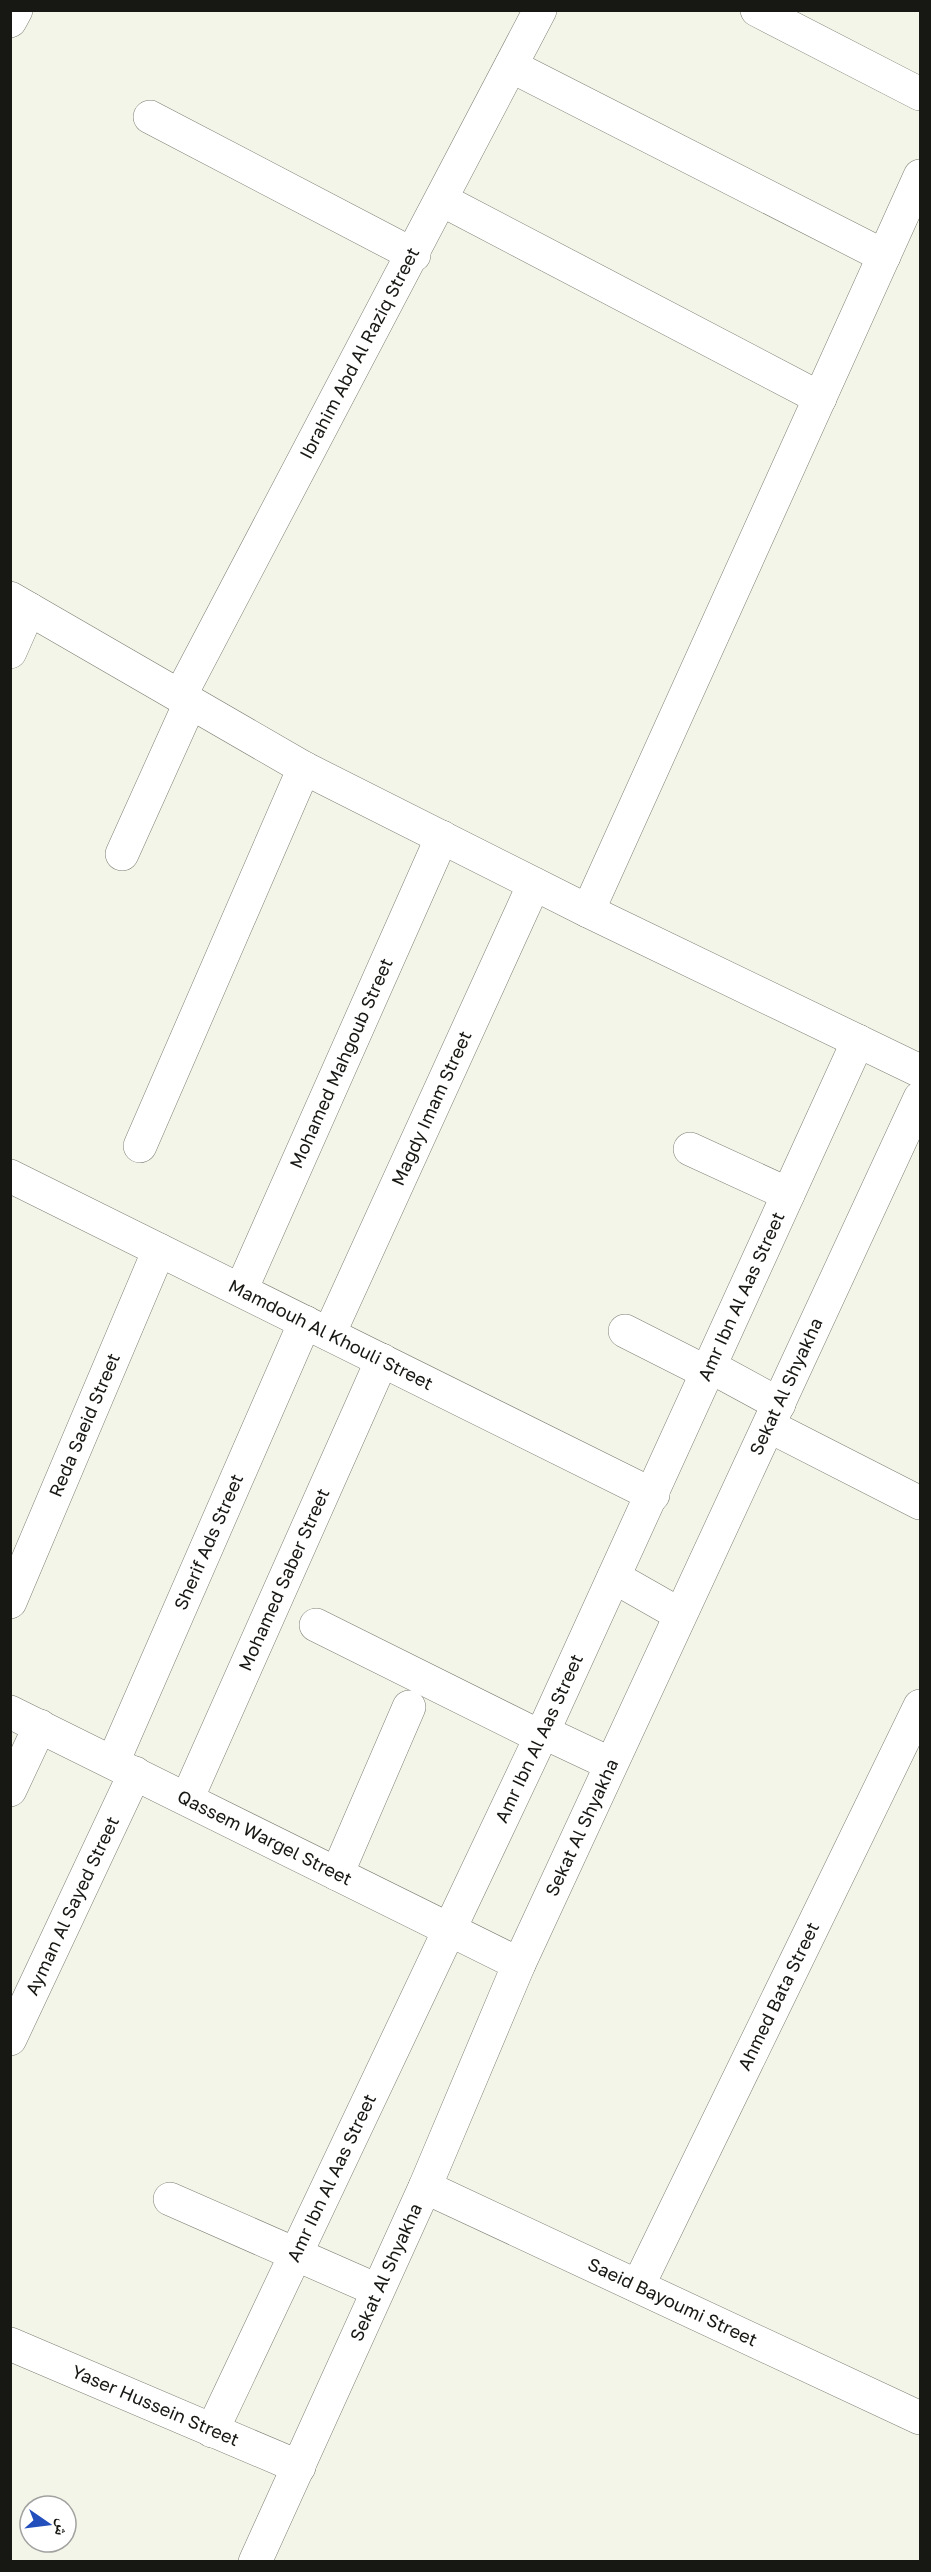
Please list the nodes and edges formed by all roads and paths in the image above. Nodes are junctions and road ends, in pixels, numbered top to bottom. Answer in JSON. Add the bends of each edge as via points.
{"nodes":[{"id":1,"x":16,"y":10,"type":"edge"},
{"id":2,"x":540,"y":10,"type":"edge"},
{"id":3,"x":757,"y":10,"type":"edge"},
{"id":4,"x":10,"y":21,"type":"edge"},
{"id":5,"x":512,"y":66,"type":"junction"},
{"id":6,"x":921,"y":94,"type":"edge"},
{"id":7,"x":150,"y":117,"type":"dead end"},
{"id":8,"x":921,"y":176,"type":"edge"},
{"id":9,"x":442,"y":200,"type":"junction"},
{"id":10,"x":414,"y":255,"type":"junction"},
{"id":11,"x":884,"y":256,"type":"junction"},
{"id":12,"x":820,"y":398,"type":"junction"},
{"id":13,"x":20,"y":604,"type":"edge"},
{"id":14,"x":10,"y":652,"type":"edge"},
{"id":15,"x":185,"y":700,"type":"junction"},
{"id":16,"x":304,"y":768,"type":"junction"},
{"id":17,"x":442,"y":837,"type":"junction"},
{"id":18,"x":122,"y":854,"type":"dead end"},
{"id":19,"x":534,"y":884,"type":"junction"},
{"id":20,"x":588,"y":911,"type":"junction"},
{"id":21,"x":858,"y":1041,"type":"junction"},
{"id":22,"x":921,"y":1071,"type":"edge"},
{"id":23,"x":921,"y":1098,"type":"edge"},
{"id":24,"x":140,"y":1146,"type":"dead end"},
{"id":25,"x":690,"y":1149,"type":"dead end"},
{"id":26,"x":10,"y":1176,"type":"edge"},
{"id":27,"x":788,"y":1194,"type":"junction"},
{"id":28,"x":159,"y":1250,"type":"junction"},
{"id":29,"x":241,"y":1290,"type":"junction"},
{"id":30,"x":317,"y":1328,"type":"junction"},
{"id":31,"x":625,"y":1331,"type":"dead end"},
{"id":32,"x":382,"y":1360,"type":"junction"},
{"id":33,"x":709,"y":1370,"type":"junction"},
{"id":34,"x":774,"y":1415,"type":"junction"},
{"id":35,"x":653,"y":1495,"type":"junction"},
{"id":36,"x":921,"y":1503,"type":"edge"},
{"id":37,"x":614,"y":1577,"type":"junction"},
{"id":38,"x":10,"y":1602,"type":"edge"},
{"id":39,"x":679,"y":1614,"type":"junction"},
{"id":40,"x":316,"y":1625,"type":"dead end"},
{"id":41,"x":921,"y":1706,"type":"edge"},
{"id":42,"x":409,"y":1707,"type":"dead end"},
{"id":43,"x":10,"y":1712,"type":"edge"},
{"id":44,"x":40,"y":1726,"type":"junction"},
{"id":45,"x":542,"y":1735,"type":"junction"},
{"id":46,"x":611,"y":1764,"type":"junction"},
{"id":47,"x":124,"y":1767,"type":"junction"},
{"id":48,"x":10,"y":1790,"type":"edge"},
{"id":49,"x":187,"y":1799,"type":"junction"},
{"id":50,"x":338,"y":1874,"type":"junction"},
{"id":51,"x":450,"y":1928,"type":"junction"},
{"id":52,"x":519,"y":1964,"type":"junction"},
{"id":53,"x":10,"y":2039,"type":"edge"},
{"id":54,"x":425,"y":2187,"type":"junction"},
{"id":55,"x":170,"y":2199,"type":"dead end"},
{"id":56,"x":319,"y":2265,"type":"junction"},
{"id":57,"x":638,"y":2286,"type":"junction"},
{"id":58,"x":377,"y":2290,"type":"junction"},
{"id":59,"x":10,"y":2344,"type":"edge"},
{"id":60,"x":921,"y":2418,"type":"edge"},
{"id":61,"x":221,"y":2434,"type":"junction"},
{"id":62,"x":299,"y":2467,"type":"junction"},
{"id":63,"x":255,"y":2562,"type":"edge"}],
"edges":[{"from":1,"to":4,"type":"street"},
{"from":2,"to":5,"type":"street","name":"Ibrahim Abd Al Raziq Street"},
{"from":3,"to":6,"type":"street"},
{"from":5,"to":9,"type":"street","name":"Ibrahim Abd Al Raziq Street"},
{"from":5,"to":11,"type":"street"},
{"from":7,"to":10,"type":"street"},
{"from":8,"to":11,"type":"street"},
{"from":9,"to":10,"type":"street","name":"Ibrahim Abd Al Raziq Street"},
{"from":9,"to":12,"type":"street"},
{"from":10,"to":15,"type":"street","name":"Ibrahim Abd Al Raziq Street"},
{"from":11,"to":12,"type":"street"},
{"from":12,"to":20,"type":"street"},
{"from":13,"to":14,"type":"street"},
{"from":13,"to":15,"type":"street"},
{"from":15,"to":16,"type":"street"},
{"from":15,"to":18,"type":"street","name":"Ibrahim Abd Al Raziq Street"},
{"from":16,"to":17,"type":"street"},
{"from":16,"to":24,"type":"street"},
{"from":17,"to":19,"type":"street"},
{"from":17,"to":29,"type":"street","name":"Mohamed Mahgoub Street"},
{"from":19,"to":20,"type":"street"},
{"from":19,"to":30,"type":"street","name":"Magdy Imam Street"},
{"from":20,"to":21,"type":"street"},
{"from":21,"to":22,"type":"street"},
{"from":21,"to":27,"type":"street","name":"Amr Ibn Al Aas Street"},
{"from":23,"to":34,"type":"street","name":"Sekat Al Shyakha"},
{"from":25,"to":27,"type":"street"},
{"from":26,"to":28,"type":"street","name":"Mamdouh Al Khouli Street"},
{"from":27,"to":33,"type":"street","name":"Amr Ibn Al Aas Street"},
{"from":28,"to":29,"type":"street","name":"Mamdouh Al Khouli Street"},
{"from":28,"to":38,"type":"street","name":"Reda Saeid Street"},
{"from":29,"to":30,"type":"street","name":"Mamdouh Al Khouli Street"},
{"from":30,"to":32,"type":"street","name":"Mamdouh Al Khouli Street"},
{"from":30,"to":47,"type":"street","name":"Sherif Ads Street"},
{"from":31,"to":33,"type":"street"},
{"from":32,"to":35,"type":"street","name":"Mamdouh Al Khouli Street"},
{"from":32,"to":49,"type":"street","name":"Mohamed Saber Street"},
{"from":33,"to":34,"type":"street"},
{"from":33,"to":35,"type":"street","name":"Amr Ibn Al Aas Street"},
{"from":34,"to":36,"type":"street"},
{"from":34,"to":39,"type":"street","name":"Sekat Al Shyakha"},
{"from":35,"to":37,"type":"street","name":"Amr Ibn Al Aas Street"},
{"from":37,"to":39,"type":"street"},
{"from":37,"to":45,"type":"street","name":"Amr Ibn Al Aas Street"},
{"from":39,"to":46,"type":"street","name":"Sekat Al Shyakha"},
{"from":40,"to":45,"type":"street"},
{"from":41,"to":57,"type":"street","name":"Ahmed Bata Street"},
{"from":42,"to":50,"type":"street"},
{"from":43,"to":44,"type":"street","name":"Qassem Wargel Street"},
{"from":44,"to":47,"type":"street","name":"Qassem Wargel Street"},
{"from":44,"to":48,"type":"street"},
{"from":45,"to":46,"type":"street"},
{"from":45,"to":51,"type":"street","name":"Amr Ibn Al Aas Street"},
{"from":46,"to":52,"type":"street","name":"Sekat Al Shyakha"},
{"from":47,"to":49,"type":"street","name":"Qassem Wargel Street"},
{"from":47,"to":53,"type":"street","name":"Ayman Al Sayed Street"},
{"from":49,"to":50,"type":"street","name":"Qassem Wargel Street"},
{"from":50,"to":51,"type":"street","name":"Qassem Wargel Street"},
{"from":51,"to":52,"type":"street","name":"Qassem Wargel Street"},
{"from":51,"to":56,"type":"street","name":"Amr Ibn Al Aas Street"},
{"from":52,"to":54,"type":"street","name":"Sekat Al Shyakha"},
{"from":54,"to":57,"type":"street","name":"Saeid Bayoumi Street"},
{"from":54,"to":58,"type":"street","name":"Sekat Al Shyakha"},
{"from":55,"to":56,"type":"street"},
{"from":56,"to":58,"type":"street"},
{"from":56,"to":61,"type":"street","name":"Amr Ibn Al Aas Street"},
{"from":57,"to":60,"type":"street","name":"Saeid Bayoumi Street"},
{"from":58,"to":62,"type":"street","name":"Sekat Al Shyakha"},
{"from":59,"to":61,"type":"street","name":"Yaser Hussein Street"},
{"from":61,"to":62,"type":"street","name":"Yaser Hussein Street"},
{"from":62,"to":63,"type":"street","name":"Sekat Al Shyakha"}]}
